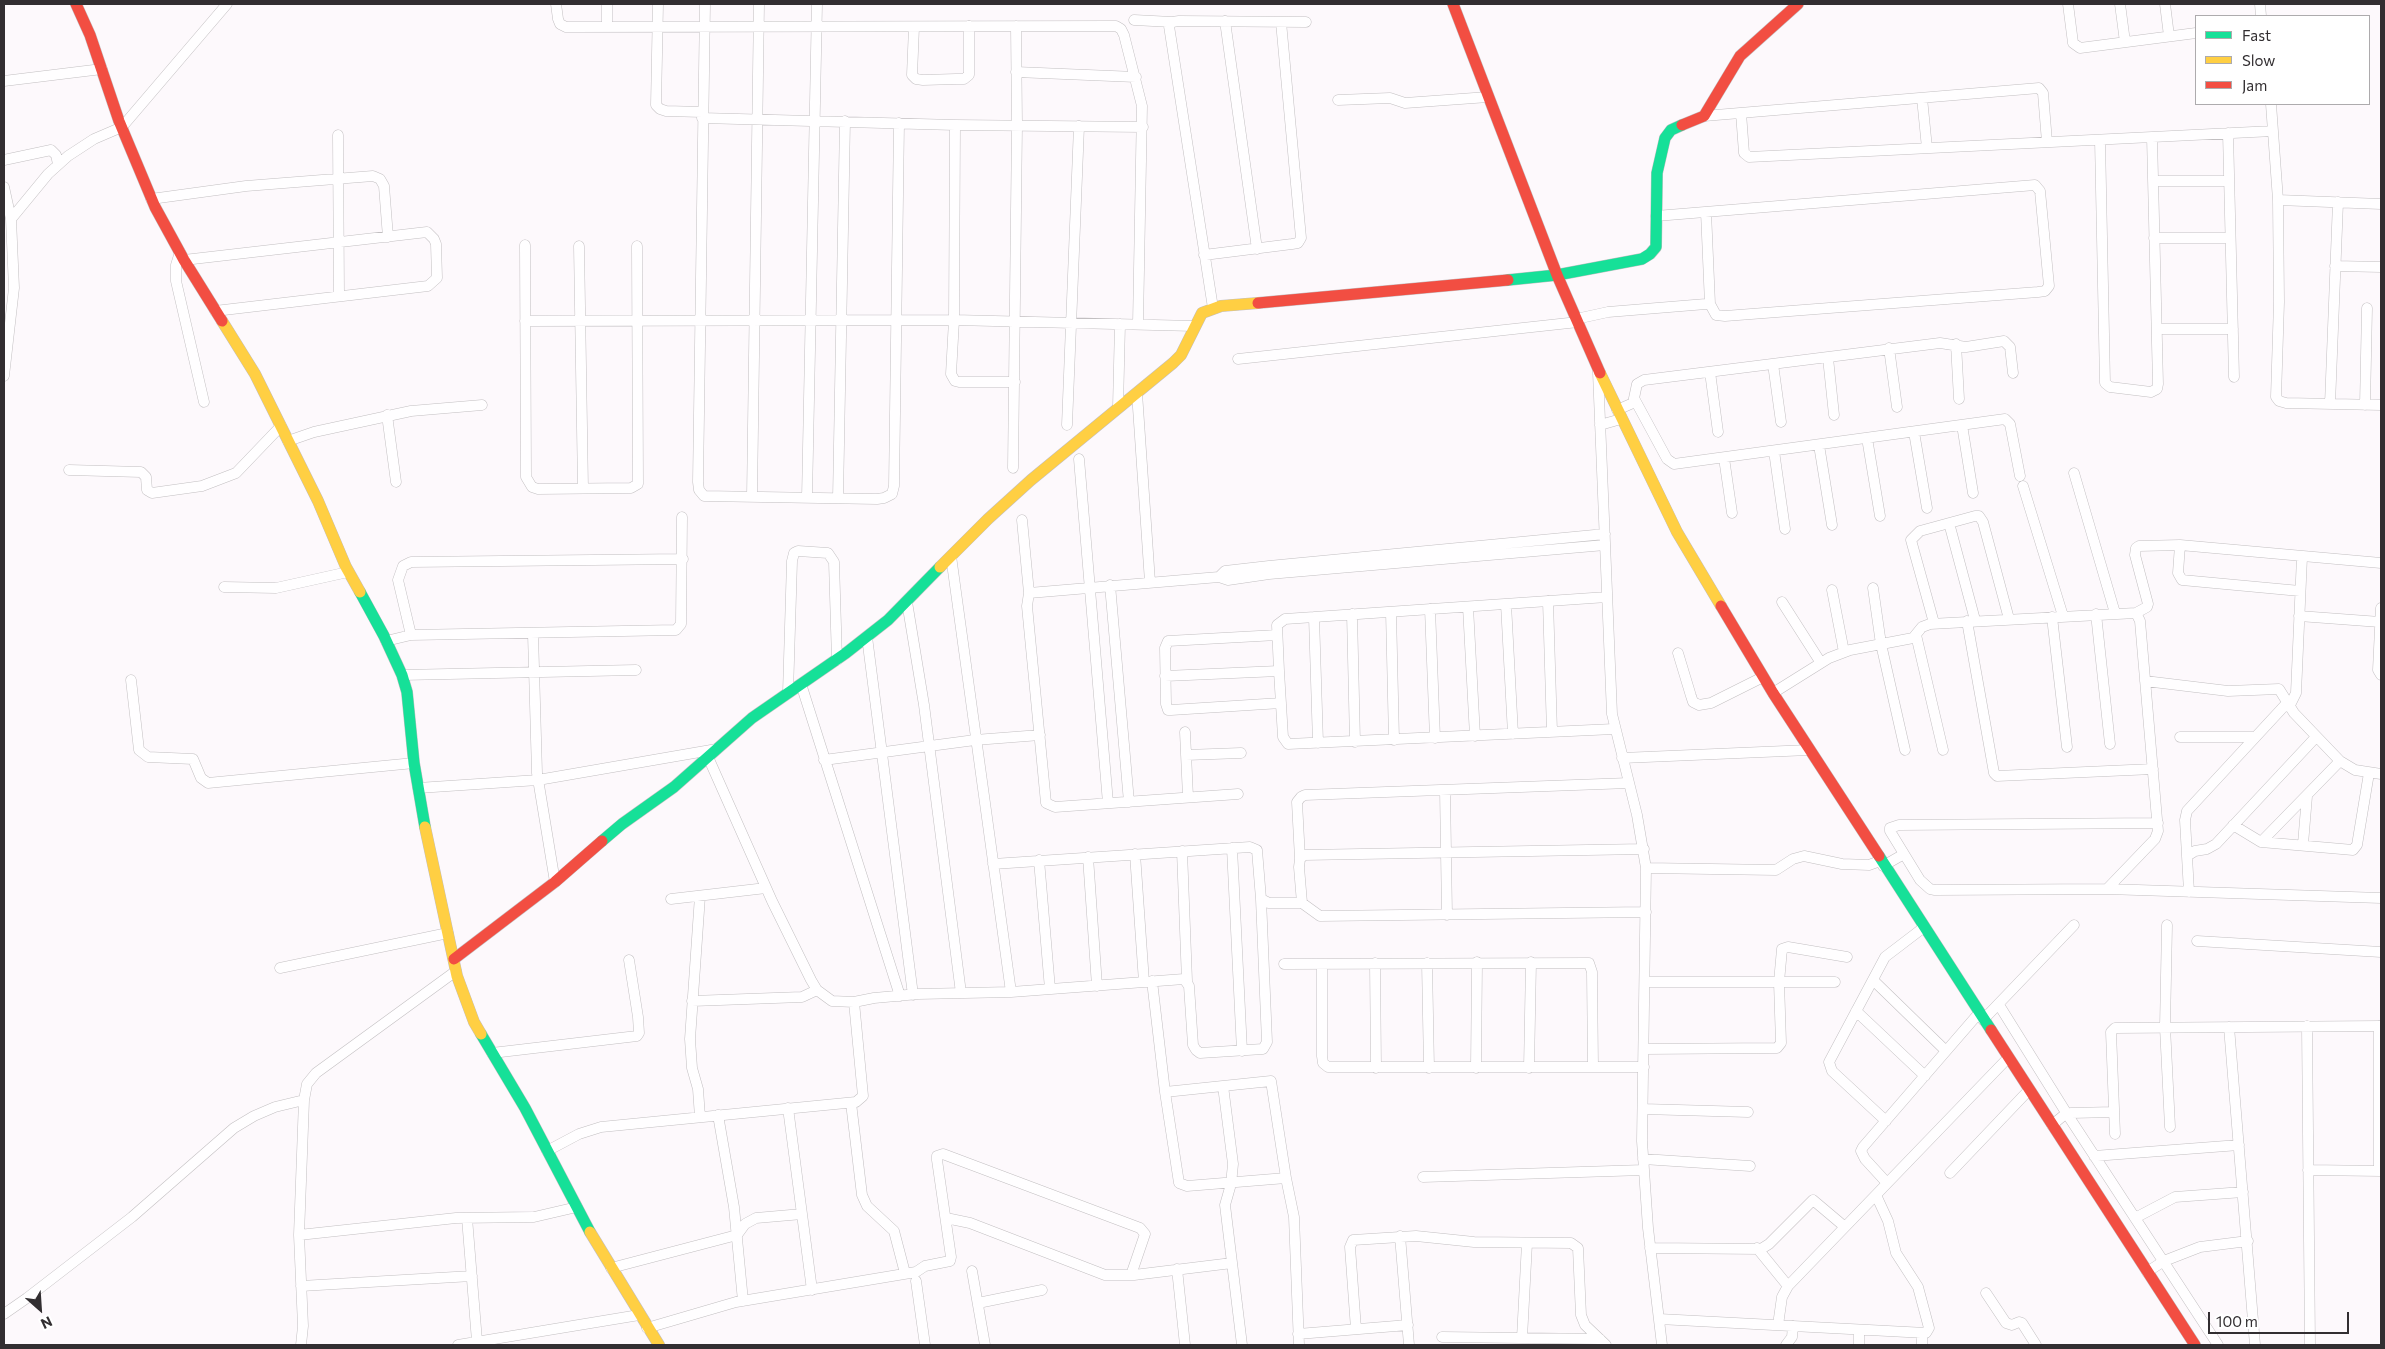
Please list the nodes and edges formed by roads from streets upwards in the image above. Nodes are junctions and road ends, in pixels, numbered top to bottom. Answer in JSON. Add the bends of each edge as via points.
{"nodes":[{"id":1,"x":76,"y":4,"type":"edge"},
{"id":2,"x":227,"y":4,"type":"edge"},
{"id":3,"x":556,"y":4,"type":"edge"},
{"id":4,"x":607,"y":4,"type":"edge"},
{"id":5,"x":658,"y":4,"type":"edge"},
{"id":6,"x":704,"y":4,"type":"edge"},
{"id":7,"x":759,"y":4,"type":"edge"},
{"id":8,"x":817,"y":4,"type":"edge"},
{"id":9,"x":1453,"y":4,"type":"edge"},
{"id":10,"x":1798,"y":4,"type":"edge"},
{"id":11,"x":2068,"y":4,"type":"edge"},
{"id":12,"x":2120,"y":4,"type":"edge"},
{"id":13,"x":2165,"y":4,"type":"edge"},
{"id":14,"x":1134,"y":20,"type":"dead end"},
{"id":15,"x":1225,"y":21,"type":"junction"},
{"id":16,"x":1172,"y":22,"type":"junction"},
{"id":17,"x":1281,"y":22,"type":"junction"},
{"id":18,"x":1306,"y":22,"type":"dead end"},
{"id":19,"x":607,"y":26,"type":"junction"},
{"id":20,"x":657,"y":26,"type":"junction"},
{"id":21,"x":704,"y":26,"type":"junction"},
{"id":22,"x":969,"y":26,"type":"junction"},
{"id":23,"x":1016,"y":26,"type":"junction"},
{"id":24,"x":759,"y":27,"type":"junction"},
{"id":25,"x":914,"y":27,"type":"junction"},
{"id":26,"x":818,"y":28,"type":"junction"},
{"id":27,"x":2195,"y":33,"type":"edge"},
{"id":28,"x":2169,"y":36,"type":"junction"},
{"id":29,"x":2125,"y":42,"type":"junction"},
{"id":30,"x":102,"y":70,"type":"junction"},
{"id":31,"x":1016,"y":72,"type":"junction"},
{"id":32,"x":1136,"y":77,"type":"junction"},
{"id":33,"x":4,"y":81,"type":"edge"},
{"id":34,"x":1488,"y":97,"type":"junction"},
{"id":35,"x":1922,"y":98,"type":"junction"},
{"id":36,"x":1338,"y":100,"type":"dead end"},
{"id":37,"x":2271,"y":105,"type":"edge"},
{"id":38,"x":1741,"y":113,"type":"junction"},
{"id":39,"x":702,"y":115,"type":"junction"},
{"id":40,"x":1704,"y":116,"type":"junction"},
{"id":41,"x":758,"y":119,"type":"junction"},
{"id":42,"x":814,"y":120,"type":"junction"},
{"id":43,"x":845,"y":121,"type":"junction"},
{"id":44,"x":899,"y":123,"type":"junction"},
{"id":45,"x":955,"y":125,"type":"junction"},
{"id":46,"x":1017,"y":125,"type":"junction"},
{"id":47,"x":1079,"y":126,"type":"junction"},
{"id":48,"x":122,"y":127,"type":"junction"},
{"id":49,"x":1143,"y":127,"type":"junction"},
{"id":50,"x":2273,"y":131,"type":"junction"},
{"id":51,"x":2228,"y":133,"type":"junction"},
{"id":52,"x":338,"y":134,"type":"dead end"},
{"id":53,"x":2152,"y":138,"type":"junction"},
{"id":54,"x":2100,"y":140,"type":"junction"},
{"id":55,"x":2047,"y":142,"type":"junction"},
{"id":56,"x":1927,"y":148,"type":"junction"},
{"id":57,"x":4,"y":160,"type":"edge"},
{"id":58,"x":58,"y":164,"type":"junction"},
{"id":59,"x":338,"y":178,"type":"junction"},
{"id":60,"x":2229,"y":181,"type":"junction"},
{"id":61,"x":2153,"y":182,"type":"junction"},
{"id":62,"x":4,"y":187,"type":"edge"},
{"id":63,"x":151,"y":199,"type":"junction"},
{"id":64,"x":2278,"y":200,"type":"junction"},
{"id":65,"x":2338,"y":202,"type":"junction"},
{"id":66,"x":2381,"y":204,"type":"edge"},
{"id":67,"x":1706,"y":212,"type":"junction"},
{"id":68,"x":1656,"y":216,"type":"junction"},
{"id":69,"x":11,"y":219,"type":"junction"},
{"id":70,"x":388,"y":237,"type":"junction"},
{"id":71,"x":2154,"y":238,"type":"junction"},
{"id":72,"x":2230,"y":238,"type":"junction"},
{"id":73,"x":338,"y":242,"type":"junction"},
{"id":74,"x":525,"y":245,"type":"dead end"},
{"id":75,"x":579,"y":246,"type":"dead end"},
{"id":76,"x":636,"y":246,"type":"dead end"},
{"id":77,"x":1257,"y":249,"type":"junction"},
{"id":78,"x":1204,"y":255,"type":"junction"},
{"id":79,"x":182,"y":256,"type":"junction"},
{"id":80,"x":2336,"y":266,"type":"junction"},
{"id":81,"x":2381,"y":267,"type":"edge"},
{"id":82,"x":1566,"y":274,"type":"junction"},
{"id":83,"x":339,"y":296,"type":"junction"},
{"id":84,"x":1710,"y":304,"type":"junction"},
{"id":85,"x":1213,"y":308,"type":"junction"},
{"id":86,"x":2367,"y":308,"type":"dead end"},
{"id":87,"x":214,"y":310,"type":"junction"},
{"id":88,"x":1583,"y":318,"type":"junction"},
{"id":89,"x":579,"y":320,"type":"junction"},
{"id":90,"x":636,"y":320,"type":"junction"},
{"id":91,"x":700,"y":320,"type":"junction"},
{"id":92,"x":755,"y":320,"type":"junction"},
{"id":93,"x":810,"y":320,"type":"junction"},
{"id":94,"x":840,"y":320,"type":"junction"},
{"id":95,"x":896,"y":320,"type":"junction"},
{"id":96,"x":954,"y":320,"type":"junction"},
{"id":97,"x":525,"y":321,"type":"junction"},
{"id":98,"x":1016,"y":321,"type":"junction"},
{"id":99,"x":1072,"y":322,"type":"junction"},
{"id":100,"x":1120,"y":324,"type":"junction"},
{"id":101,"x":1138,"y":324,"type":"junction"},
{"id":102,"x":1194,"y":326,"type":"junction"},
{"id":103,"x":2157,"y":329,"type":"junction"},
{"id":104,"x":2233,"y":329,"type":"junction"},
{"id":105,"x":1956,"y":344,"type":"junction"},
{"id":106,"x":1890,"y":348,"type":"junction"},
{"id":107,"x":1828,"y":358,"type":"junction"},
{"id":108,"x":1238,"y":359,"type":"dead end"},
{"id":109,"x":1774,"y":364,"type":"junction"},
{"id":110,"x":1598,"y":368,"type":"junction"},
{"id":111,"x":1710,"y":372,"type":"junction"},
{"id":112,"x":2013,"y":373,"type":"dead end"},
{"id":113,"x":4,"y":376,"type":"edge"},
{"id":114,"x":2234,"y":377,"type":"dead end"},
{"id":115,"x":1015,"y":382,"type":"junction"},
{"id":116,"x":1137,"y":393,"type":"junction"},
{"id":117,"x":1959,"y":399,"type":"dead end"},
{"id":118,"x":204,"y":402,"type":"dead end"},
{"id":119,"x":482,"y":404,"type":"dead end"},
{"id":120,"x":2330,"y":404,"type":"junction"},
{"id":121,"x":2366,"y":405,"type":"junction"},
{"id":122,"x":2381,"y":405,"type":"edge"},
{"id":123,"x":1118,"y":407,"type":"junction"},
{"id":124,"x":1897,"y":407,"type":"dead end"},
{"id":125,"x":1625,"y":408,"type":"junction"},
{"id":126,"x":388,"y":415,"type":"junction"},
{"id":127,"x":1834,"y":415,"type":"dead end"},
{"id":128,"x":1781,"y":422,"type":"dead end"},
{"id":129,"x":1067,"y":425,"type":"dead end"},
{"id":130,"x":1600,"y":425,"type":"junction"},
{"id":131,"x":281,"y":426,"type":"junction"},
{"id":132,"x":1962,"y":426,"type":"junction"},
{"id":133,"x":1718,"y":432,"type":"dead end"},
{"id":134,"x":1914,"y":432,"type":"junction"},
{"id":135,"x":1867,"y":438,"type":"junction"},
{"id":136,"x":288,"y":441,"type":"junction"},
{"id":137,"x":1819,"y":445,"type":"junction"},
{"id":138,"x":1774,"y":451,"type":"junction"},
{"id":139,"x":1080,"y":458,"type":"dead end"},
{"id":140,"x":1724,"y":458,"type":"junction"},
{"id":141,"x":1013,"y":468,"type":"dead end"},
{"id":142,"x":69,"y":470,"type":"dead end"},
{"id":143,"x":2074,"y":473,"type":"dead end"},
{"id":144,"x":396,"y":482,"type":"dead end"},
{"id":145,"x":583,"y":488,"type":"junction"},
{"id":146,"x":1973,"y":493,"type":"dead end"},
{"id":147,"x":752,"y":497,"type":"junction"},
{"id":148,"x":807,"y":498,"type":"junction"},
{"id":149,"x":838,"y":498,"type":"junction"},
{"id":150,"x":1927,"y":508,"type":"dead end"},
{"id":151,"x":1732,"y":513,"type":"dead end"},
{"id":152,"x":1880,"y":516,"type":"dead end"},
{"id":153,"x":682,"y":517,"type":"dead end"},
{"id":154,"x":1022,"y":520,"type":"dead end"},
{"id":155,"x":1948,"y":524,"type":"junction"},
{"id":156,"x":1832,"y":525,"type":"dead end"},
{"id":157,"x":1785,"y":529,"type":"dead end"},
{"id":158,"x":1605,"y":540,"type":"junction"},
{"id":159,"x":2180,"y":545,"type":"junction"},
{"id":160,"x":951,"y":556,"type":"junction"},
{"id":161,"x":2302,"y":557,"type":"junction"},
{"id":162,"x":683,"y":559,"type":"junction"},
{"id":163,"x":2381,"y":563,"type":"edge"},
{"id":164,"x":348,"y":572,"type":"junction"},
{"id":165,"x":1150,"y":582,"type":"junction"},
{"id":166,"x":1110,"y":585,"type":"junction"},
{"id":167,"x":224,"y":587,"type":"dead end"},
{"id":168,"x":1090,"y":587,"type":"junction"},
{"id":169,"x":1872,"y":588,"type":"dead end"},
{"id":170,"x":1832,"y":590,"type":"dead end"},
{"id":171,"x":2300,"y":591,"type":"junction"},
{"id":172,"x":1029,"y":593,"type":"junction"},
{"id":173,"x":1608,"y":598,"type":"junction"},
{"id":174,"x":1548,"y":601,"type":"junction"},
{"id":175,"x":907,"y":602,"type":"junction"},
{"id":176,"x":1782,"y":602,"type":"dead end"},
{"id":177,"x":1506,"y":604,"type":"junction"},
{"id":178,"x":1468,"y":607,"type":"junction"},
{"id":179,"x":2381,"y":608,"type":"edge"},
{"id":180,"x":1430,"y":609,"type":"junction"},
{"id":181,"x":1391,"y":612,"type":"junction"},
{"id":182,"x":2116,"y":613,"type":"junction"},
{"id":183,"x":1352,"y":614,"type":"junction"},
{"id":184,"x":2096,"y":614,"type":"junction"},
{"id":185,"x":2136,"y":614,"type":"junction"},
{"id":186,"x":2058,"y":616,"type":"junction"},
{"id":187,"x":2300,"y":616,"type":"junction"},
{"id":188,"x":1314,"y":617,"type":"junction"},
{"id":189,"x":2010,"y":619,"type":"junction"},
{"id":190,"x":1971,"y":621,"type":"junction"},
{"id":191,"x":2380,"y":622,"type":"edge"},
{"id":192,"x":1934,"y":623,"type":"junction"},
{"id":193,"x":533,"y":634,"type":"junction"},
{"id":194,"x":411,"y":635,"type":"junction"},
{"id":195,"x":1278,"y":635,"type":"junction"},
{"id":196,"x":1916,"y":635,"type":"junction"},
{"id":197,"x":868,"y":637,"type":"junction"},
{"id":198,"x":386,"y":641,"type":"junction"},
{"id":199,"x":1881,"y":644,"type":"junction"},
{"id":200,"x":1844,"y":652,"type":"junction"},
{"id":201,"x":1678,"y":653,"type":"dead end"},
{"id":202,"x":837,"y":660,"type":"junction"},
{"id":203,"x":1820,"y":663,"type":"junction"},
{"id":204,"x":636,"y":670,"type":"dead end"},
{"id":205,"x":534,"y":672,"type":"junction"},
{"id":206,"x":1279,"y":672,"type":"junction"},
{"id":207,"x":402,"y":675,"type":"junction"},
{"id":208,"x":2381,"y":675,"type":"edge"},
{"id":209,"x":1165,"y":676,"type":"junction"},
{"id":210,"x":1763,"y":677,"type":"junction"},
{"id":211,"x":131,"y":680,"type":"dead end"},
{"id":212,"x":2145,"y":681,"type":"junction"},
{"id":213,"x":801,"y":684,"type":"junction"},
{"id":214,"x":1779,"y":689,"type":"junction"},
{"id":215,"x":788,"y":693,"type":"junction"},
{"id":216,"x":1281,"y":703,"type":"junction"},
{"id":217,"x":2288,"y":704,"type":"junction"},
{"id":218,"x":1614,"y":729,"type":"junction"},
{"id":219,"x":1185,"y":732,"type":"dead end"},
{"id":220,"x":1552,"y":732,"type":"junction"},
{"id":221,"x":1513,"y":734,"type":"junction"},
{"id":222,"x":1040,"y":735,"type":"junction"},
{"id":223,"x":1475,"y":736,"type":"junction"},
{"id":224,"x":2180,"y":737,"type":"dead end"},
{"id":225,"x":2316,"y":737,"type":"junction"},
{"id":226,"x":1435,"y":738,"type":"junction"},
{"id":227,"x":2254,"y":738,"type":"junction"},
{"id":228,"x":975,"y":740,"type":"junction"},
{"id":229,"x":1394,"y":740,"type":"junction"},
{"id":230,"x":1355,"y":742,"type":"junction"},
{"id":231,"x":1318,"y":744,"type":"junction"},
{"id":232,"x":2110,"y":744,"type":"dead end"},
{"id":233,"x":930,"y":746,"type":"junction"},
{"id":234,"x":2067,"y":747,"type":"dead end"},
{"id":235,"x":717,"y":749,"type":"junction"},
{"id":236,"x":1809,"y":750,"type":"junction"},
{"id":237,"x":1905,"y":750,"type":"dead end"},
{"id":238,"x":1943,"y":750,"type":"dead end"},
{"id":239,"x":881,"y":752,"type":"junction"},
{"id":240,"x":1241,"y":753,"type":"dead end"},
{"id":241,"x":1186,"y":755,"type":"junction"},
{"id":242,"x":708,"y":757,"type":"junction"},
{"id":243,"x":1622,"y":758,"type":"junction"},
{"id":244,"x":824,"y":760,"type":"junction"},
{"id":245,"x":2340,"y":761,"type":"junction"},
{"id":246,"x":414,"y":762,"type":"junction"},
{"id":247,"x":2153,"y":769,"type":"junction"},
{"id":248,"x":2369,"y":772,"type":"junction"},
{"id":249,"x":2381,"y":774,"type":"edge"},
{"id":250,"x":538,"y":780,"type":"junction"},
{"id":251,"x":1629,"y":784,"type":"junction"},
{"id":252,"x":418,"y":788,"type":"junction"},
{"id":253,"x":1445,"y":790,"type":"junction"},
{"id":254,"x":1238,"y":794,"type":"dead end"},
{"id":255,"x":2307,"y":796,"type":"junction"},
{"id":256,"x":1188,"y":797,"type":"junction"},
{"id":257,"x":1130,"y":802,"type":"junction"},
{"id":258,"x":1108,"y":803,"type":"junction"},
{"id":259,"x":2158,"y":823,"type":"junction"},
{"id":260,"x":2233,"y":825,"type":"junction"},
{"id":261,"x":2261,"y":842,"type":"junction"},
{"id":262,"x":2303,"y":844,"type":"junction"},
{"id":263,"x":1232,"y":848,"type":"junction"},
{"id":264,"x":1644,"y":849,"type":"junction"},
{"id":265,"x":1182,"y":851,"type":"junction"},
{"id":266,"x":1447,"y":852,"type":"junction"},
{"id":267,"x":1135,"y":854,"type":"junction"},
{"id":268,"x":2187,"y":856,"type":"junction"},
{"id":269,"x":1088,"y":857,"type":"junction"},
{"id":270,"x":1300,"y":859,"type":"junction"},
{"id":271,"x":1039,"y":860,"type":"junction"},
{"id":272,"x":1890,"y":860,"type":"junction"},
{"id":273,"x":992,"y":864,"type":"junction"},
{"id":274,"x":1646,"y":868,"type":"junction"},
{"id":275,"x":555,"y":882,"type":"junction"},
{"id":276,"x":766,"y":888,"type":"junction"},
{"id":277,"x":2108,"y":889,"type":"junction"},
{"id":278,"x":2189,"y":892,"type":"junction"},
{"id":279,"x":700,"y":896,"type":"junction"},
{"id":280,"x":2381,"y":898,"type":"edge"},
{"id":281,"x":671,"y":899,"type":"dead end"},
{"id":282,"x":1261,"y":899,"type":"junction"},
{"id":283,"x":1302,"y":903,"type":"junction"},
{"id":284,"x":1646,"y":912,"type":"junction"},
{"id":285,"x":1447,"y":915,"type":"junction"},
{"id":286,"x":2074,"y":925,"type":"dead end"},
{"id":287,"x":2167,"y":925,"type":"dead end"},
{"id":288,"x":1923,"y":928,"type":"junction"},
{"id":289,"x":448,"y":933,"type":"junction"},
{"id":290,"x":2197,"y":941,"type":"dead end"},
{"id":291,"x":2381,"y":952,"type":"edge"},
{"id":292,"x":1847,"y":957,"type":"dead end"},
{"id":293,"x":454,"y":959,"type":"junction"},
{"id":294,"x":630,"y":960,"type":"dead end"},
{"id":295,"x":1477,"y":962,"type":"junction"},
{"id":296,"x":1530,"y":962,"type":"junction"},
{"id":297,"x":1375,"y":963,"type":"junction"},
{"id":298,"x":1426,"y":963,"type":"junction"},
{"id":299,"x":1284,"y":964,"type":"dead end"},
{"id":300,"x":1322,"y":964,"type":"junction"},
{"id":301,"x":280,"y":968,"type":"dead end"},
{"id":302,"x":456,"y":971,"type":"junction"},
{"id":303,"x":1873,"y":980,"type":"junction"},
{"id":304,"x":1187,"y":981,"type":"junction"},
{"id":305,"x":1148,"y":982,"type":"junction"},
{"id":306,"x":1644,"y":982,"type":"junction"},
{"id":307,"x":1779,"y":982,"type":"junction"},
{"id":308,"x":1834,"y":982,"type":"dead end"},
{"id":309,"x":1097,"y":986,"type":"junction"},
{"id":310,"x":1050,"y":989,"type":"junction"},
{"id":311,"x":817,"y":990,"type":"junction"},
{"id":312,"x":1011,"y":992,"type":"junction"},
{"id":313,"x":961,"y":993,"type":"junction"},
{"id":314,"x":913,"y":995,"type":"junction"},
{"id":315,"x":900,"y":996,"type":"junction"},
{"id":316,"x":692,"y":1001,"type":"junction"},
{"id":317,"x":854,"y":1002,"type":"junction"},
{"id":318,"x":1856,"y":1010,"type":"junction"},
{"id":319,"x":1988,"y":1013,"type":"junction"},
{"id":320,"x":2229,"y":1026,"type":"junction"},
{"id":321,"x":2307,"y":1026,"type":"junction"},
{"id":322,"x":2380,"y":1026,"type":"edge"},
{"id":323,"x":2165,"y":1027,"type":"junction"},
{"id":324,"x":1644,"y":1049,"type":"junction"},
{"id":325,"x":1242,"y":1051,"type":"junction"},
{"id":326,"x":1946,"y":1051,"type":"junction"},
{"id":327,"x":492,"y":1053,"type":"junction"},
{"id":328,"x":2008,"y":1058,"type":"junction"},
{"id":329,"x":1593,"y":1067,"type":"junction"},
{"id":330,"x":1644,"y":1067,"type":"junction"},
{"id":331,"x":1376,"y":1068,"type":"junction"},
{"id":332,"x":1429,"y":1068,"type":"junction"},
{"id":333,"x":1476,"y":1068,"type":"junction"},
{"id":334,"x":1529,"y":1068,"type":"junction"},
{"id":335,"x":1925,"y":1076,"type":"junction"},
{"id":336,"x":1222,"y":1086,"type":"junction"},
{"id":337,"x":2029,"y":1090,"type":"junction"},
{"id":338,"x":1165,"y":1092,"type":"junction"},
{"id":339,"x":304,"y":1100,"type":"junction"},
{"id":340,"x":851,"y":1103,"type":"junction"},
{"id":341,"x":788,"y":1108,"type":"junction"},
{"id":342,"x":1643,"y":1108,"type":"junction"},
{"id":343,"x":1748,"y":1112,"type":"dead end"},
{"id":344,"x":2114,"y":1112,"type":"junction"},
{"id":345,"x":718,"y":1115,"type":"junction"},
{"id":346,"x":700,"y":1117,"type":"junction"},
{"id":347,"x":2059,"y":1119,"type":"junction"},
{"id":348,"x":1886,"y":1121,"type":"junction"},
{"id":349,"x":2170,"y":1128,"type":"dead end"},
{"id":350,"x":2115,"y":1134,"type":"dead end"},
{"id":351,"x":2239,"y":1145,"type":"junction"},
{"id":352,"x":547,"y":1151,"type":"junction"},
{"id":353,"x":2094,"y":1156,"type":"junction"},
{"id":354,"x":1643,"y":1159,"type":"junction"},
{"id":355,"x":1750,"y":1166,"type":"dead end"},
{"id":356,"x":1644,"y":1170,"type":"junction"},
{"id":357,"x":2308,"y":1170,"type":"junction"},
{"id":358,"x":2380,"y":1171,"type":"edge"},
{"id":359,"x":1950,"y":1173,"type":"dead end"},
{"id":360,"x":1424,"y":1177,"type":"dead end"},
{"id":361,"x":1286,"y":1178,"type":"junction"},
{"id":362,"x":1887,"y":1183,"type":"junction"},
{"id":363,"x":1231,"y":1184,"type":"junction"},
{"id":364,"x":2244,"y":1192,"type":"junction"},
{"id":365,"x":1876,"y":1195,"type":"junction"},
{"id":366,"x":577,"y":1207,"type":"junction"},
{"id":367,"x":802,"y":1214,"type":"junction"},
{"id":368,"x":467,"y":1218,"type":"junction"},
{"id":369,"x":946,"y":1218,"type":"junction"},
{"id":370,"x":2135,"y":1218,"type":"junction"},
{"id":371,"x":1845,"y":1227,"type":"junction"},
{"id":372,"x":299,"y":1234,"type":"junction"},
{"id":373,"x":737,"y":1235,"type":"junction"},
{"id":374,"x":1400,"y":1236,"type":"junction"},
{"id":375,"x":2248,"y":1241,"type":"junction"},
{"id":376,"x":1527,"y":1243,"type":"junction"},
{"id":377,"x":1650,"y":1248,"type":"junction"},
{"id":378,"x":1757,"y":1248,"type":"junction"},
{"id":379,"x":1232,"y":1263,"type":"junction"},
{"id":380,"x":2156,"y":1266,"type":"junction"},
{"id":381,"x":611,"y":1268,"type":"junction"},
{"id":382,"x":1177,"y":1270,"type":"junction"},
{"id":383,"x":972,"y":1271,"type":"dead end"},
{"id":384,"x":906,"y":1273,"type":"junction"},
{"id":385,"x":1132,"y":1275,"type":"junction"},
{"id":386,"x":472,"y":1276,"type":"junction"},
{"id":387,"x":916,"y":1281,"type":"dead end"},
{"id":388,"x":301,"y":1286,"type":"junction"},
{"id":389,"x":1788,"y":1286,"type":"junction"},
{"id":390,"x":812,"y":1290,"type":"junction"},
{"id":391,"x":1042,"y":1290,"type":"dead end"},
{"id":392,"x":1986,"y":1293,"type":"dead end"},
{"id":393,"x":743,"y":1301,"type":"junction"},
{"id":394,"x":978,"y":1303,"type":"junction"},
{"id":395,"x":4,"y":1314,"type":"edge"},
{"id":396,"x":639,"y":1315,"type":"junction"},
{"id":397,"x":1659,"y":1318,"type":"junction"},
{"id":398,"x":1408,"y":1325,"type":"junction"},
{"id":399,"x":1778,"y":1326,"type":"junction"},
{"id":400,"x":646,"y":1328,"type":"junction"},
{"id":401,"x":1356,"y":1329,"type":"junction"},
{"id":402,"x":1859,"y":1330,"type":"junction"},
{"id":403,"x":1298,"y":1334,"type":"junction"},
{"id":404,"x":1922,"y":1334,"type":"junction"},
{"id":405,"x":1442,"y":1337,"type":"dead end"},
{"id":406,"x":1522,"y":1338,"type":"junction"},
{"id":407,"x":1791,"y":1338,"type":"edge"},
{"id":408,"x":477,"y":1341,"type":"junction"},
{"id":409,"x":1603,"y":1342,"type":"edge"},
{"id":410,"x":301,"y":1345,"type":"edge"},
{"id":411,"x":458,"y":1345,"type":"edge"},
{"id":412,"x":658,"y":1345,"type":"edge"},
{"id":413,"x":925,"y":1345,"type":"edge"},
{"id":414,"x":985,"y":1345,"type":"edge"},
{"id":415,"x":1185,"y":1345,"type":"edge"},
{"id":416,"x":1242,"y":1345,"type":"edge"},
{"id":417,"x":1299,"y":1345,"type":"edge"},
{"id":418,"x":1409,"y":1345,"type":"edge"},
{"id":419,"x":1662,"y":1345,"type":"edge"},
{"id":420,"x":1859,"y":1345,"type":"edge"},
{"id":421,"x":1922,"y":1345,"type":"edge"},
{"id":422,"x":2036,"y":1345,"type":"edge"},
{"id":423,"x":2195,"y":1345,"type":"edge"},
{"id":424,"x":2218,"y":1345,"type":"edge"},
{"id":425,"x":2255,"y":1345,"type":"edge"},
{"id":426,"x":2310,"y":1345,"type":"edge"}],
"edges":[{"from":1,"to":30,"type":"street"},
{"from":2,"to":48,"type":"street"},
{"from":3,"to":19,"type":"street","via":[[560,24],[566,27]]},
{"from":4,"to":19,"type":"street"},
{"from":5,"to":20,"type":"street"},
{"from":6,"to":21,"type":"street"},
{"from":7,"to":24,"type":"street"},
{"from":8,"to":26,"type":"street"},
{"from":9,"to":34,"type":"street"},
{"from":10,"to":40,"type":"street","via":[[1740,56]]},
{"from":11,"to":29,"type":"street","via":[[2076,46],[2084,48]]},
{"from":12,"to":29,"type":"street"},
{"from":13,"to":28,"type":"street"},
{"from":14,"to":16,"type":"street"},
{"from":15,"to":16,"type":"street"},
{"from":15,"to":17,"type":"street"},
{"from":15,"to":77,"type":"street"},
{"from":16,"to":78,"type":"street","via":[[1169,30]]},
{"from":17,"to":18,"type":"street"},
{"from":17,"to":77,"type":"street","via":[[1301,238],[1298,243]]},
{"from":19,"to":20,"type":"street"},
{"from":20,"to":21,"type":"street"},
{"from":20,"to":39,"type":"street","via":[[656,105],[666,111]]},
{"from":21,"to":24,"type":"street"},
{"from":21,"to":39,"type":"street"},
{"from":22,"to":23,"type":"street"},
{"from":22,"to":25,"type":"street"},
{"from":22,"to":25,"type":"street","via":[[969,75],[964,79],[923,80],[912,75]]},
{"from":23,"to":31,"type":"street"},
{"from":23,"to":32,"type":"street","via":[[1116,26],[1124,35]]},
{"from":24,"to":26,"type":"street"},
{"from":24,"to":41,"type":"street"},
{"from":25,"to":26,"type":"street"},
{"from":26,"to":42,"type":"street"},
{"from":27,"to":28,"type":"street"},
{"from":28,"to":29,"type":"street"},
{"from":30,"to":33,"type":"street"},
{"from":30,"to":48,"type":"street"},
{"from":31,"to":32,"type":"street"},
{"from":31,"to":46,"type":"street"},
{"from":32,"to":49,"type":"street"},
{"from":34,"to":36,"type":"street","via":[[1404,104],[1390,98]]},
{"from":34,"to":82,"type":"street"},
{"from":35,"to":38,"type":"street"},
{"from":35,"to":55,"type":"street","via":[[2039,88],[2043,93]]},
{"from":35,"to":56,"type":"street"},
{"from":37,"to":50,"type":"street"},
{"from":38,"to":40,"type":"street"},
{"from":38,"to":56,"type":"street","via":[[1744,153],[1749,157]]},
{"from":39,"to":41,"type":"street"},
{"from":39,"to":91,"type":"street"},
{"from":40,"to":68,"type":"street","via":[[1671,130],[1665,138],[1657,173]]},
{"from":41,"to":42,"type":"street"},
{"from":41,"to":92,"type":"street"},
{"from":42,"to":43,"type":"street"},
{"from":42,"to":93,"type":"street"},
{"from":43,"to":44,"type":"street"},
{"from":43,"to":94,"type":"street"},
{"from":44,"to":45,"type":"street"},
{"from":44,"to":95,"type":"street"},
{"from":45,"to":46,"type":"street"},
{"from":45,"to":96,"type":"street"},
{"from":46,"to":47,"type":"street"},
{"from":46,"to":98,"type":"street"},
{"from":47,"to":49,"type":"street"},
{"from":47,"to":99,"type":"street"},
{"from":48,"to":58,"type":"street","via":[[94,139]]},
{"from":48,"to":63,"type":"street"},
{"from":49,"to":101,"type":"street"},
{"from":50,"to":51,"type":"street"},
{"from":50,"to":64,"type":"street"},
{"from":51,"to":53,"type":"street"},
{"from":51,"to":60,"type":"street"},
{"from":52,"to":59,"type":"street"},
{"from":53,"to":54,"type":"street"},
{"from":53,"to":61,"type":"street"},
{"from":54,"to":55,"type":"street"},
{"from":54,"to":103,"type":"street","via":[[2107,386],[2147,392],[2157,389]]},
{"from":55,"to":56,"type":"street"},
{"from":57,"to":58,"type":"street","via":[[51,150]]},
{"from":58,"to":69,"type":"street"},
{"from":59,"to":63,"type":"street"},
{"from":59,"to":70,"type":"street","via":[[373,176],[380,179],[386,197]]},
{"from":59,"to":73,"type":"street"},
{"from":60,"to":61,"type":"street"},
{"from":60,"to":72,"type":"street"},
{"from":61,"to":71,"type":"street"},
{"from":62,"to":69,"type":"street"},
{"from":63,"to":79,"type":"street"},
{"from":64,"to":65,"type":"street"},
{"from":64,"to":120,"type":"street","via":[[2276,397],[2286,403]]},
{"from":65,"to":66,"type":"street"},
{"from":65,"to":80,"type":"street"},
{"from":67,"to":68,"type":"street"},
{"from":67,"to":84,"type":"street"},
{"from":67,"to":84,"type":"street","via":[[2035,185],[2040,192],[2049,278],[2049,286],[2045,290],[1725,316],[1716,316]]},
{"from":68,"to":82,"type":"street","via":[[1656,247],[1650,254],[1642,259]]},
{"from":69,"to":113,"type":"street","via":[[14,288]]},
{"from":70,"to":73,"type":"street"},
{"from":70,"to":83,"type":"street","via":[[431,234],[436,244],[435,282],[428,286]]},
{"from":71,"to":72,"type":"street"},
{"from":71,"to":103,"type":"street"},
{"from":72,"to":104,"type":"street"},
{"from":73,"to":79,"type":"street"},
{"from":73,"to":83,"type":"street"},
{"from":74,"to":97,"type":"street"},
{"from":75,"to":89,"type":"street"},
{"from":76,"to":90,"type":"street"},
{"from":77,"to":78,"type":"street"},
{"from":78,"to":85,"type":"street"},
{"from":79,"to":87,"type":"street"},
{"from":79,"to":118,"type":"street","via":[[176,265],[176,281]]},
{"from":80,"to":81,"type":"street"},
{"from":80,"to":120,"type":"street"},
{"from":82,"to":85,"type":"street"},
{"from":82,"to":88,"type":"street"},
{"from":83,"to":87,"type":"street"},
{"from":84,"to":88,"type":"street"},
{"from":85,"to":102,"type":"street","via":[[1202,313]]},
{"from":86,"to":121,"type":"street"},
{"from":87,"to":131,"type":"street","via":[[256,374]]},
{"from":88,"to":108,"type":"street"},
{"from":88,"to":110,"type":"street"},
{"from":89,"to":90,"type":"street"},
{"from":89,"to":97,"type":"street"},
{"from":89,"to":145,"type":"street"},
{"from":90,"to":91,"type":"street"},
{"from":90,"to":145,"type":"street","via":[[638,484],[631,488]]},
{"from":91,"to":92,"type":"street"},
{"from":91,"to":147,"type":"street","via":[[699,490],[704,496],[711,497]]},
{"from":92,"to":93,"type":"street"},
{"from":92,"to":147,"type":"street"},
{"from":93,"to":94,"type":"street"},
{"from":93,"to":148,"type":"street"},
{"from":94,"to":95,"type":"street"},
{"from":94,"to":149,"type":"street"},
{"from":95,"to":96,"type":"street"},
{"from":95,"to":149,"type":"street","via":[[892,494],[884,498]]},
{"from":96,"to":98,"type":"street"},
{"from":96,"to":115,"type":"street","via":[[951,374],[955,381]]},
{"from":97,"to":145,"type":"street","via":[[528,483],[538,488]]},
{"from":98,"to":99,"type":"street"},
{"from":98,"to":115,"type":"street"},
{"from":99,"to":100,"type":"street"},
{"from":99,"to":129,"type":"street"},
{"from":100,"to":101,"type":"street"},
{"from":100,"to":123,"type":"street"},
{"from":101,"to":102,"type":"street"},
{"from":102,"to":116,"type":"street","via":[[1181,355]]},
{"from":103,"to":104,"type":"street"},
{"from":104,"to":114,"type":"street"},
{"from":105,"to":106,"type":"street"},
{"from":105,"to":112,"type":"street","via":[[1974,346],[2004,341],[2010,347]]},
{"from":105,"to":117,"type":"street"},
{"from":106,"to":107,"type":"street"},
{"from":106,"to":124,"type":"street"},
{"from":107,"to":109,"type":"street"},
{"from":107,"to":127,"type":"street"},
{"from":109,"to":111,"type":"street"},
{"from":109,"to":128,"type":"street"},
{"from":110,"to":125,"type":"street"},
{"from":110,"to":130,"type":"street"},
{"from":111,"to":125,"type":"street","via":[[1639,381]]},
{"from":111,"to":133,"type":"street"},
{"from":115,"to":141,"type":"street"},
{"from":116,"to":123,"type":"street"},
{"from":116,"to":165,"type":"street"},
{"from":119,"to":126,"type":"street"},
{"from":120,"to":121,"type":"street"},
{"from":121,"to":122,"type":"street"},
{"from":123,"to":160,"type":"street","via":[[1052,461]]},
{"from":125,"to":130,"type":"street"},
{"from":125,"to":140,"type":"street","via":[[1670,462],[1681,464]]},
{"from":125,"to":210,"type":"street","via":[[1677,532]]},
{"from":126,"to":136,"type":"street"},
{"from":126,"to":144,"type":"street"},
{"from":130,"to":158,"type":"street"},
{"from":131,"to":136,"type":"street"},
{"from":131,"to":142,"type":"street","via":[[236,473],[202,486],[152,492],[147,490],[146,477],[141,472]]},
{"from":132,"to":134,"type":"street"},
{"from":132,"to":146,"type":"street"},
{"from":132,"to":186,"type":"street","via":[[2009,420]]},
{"from":134,"to":135,"type":"street"},
{"from":134,"to":150,"type":"street"},
{"from":135,"to":137,"type":"street"},
{"from":135,"to":152,"type":"street"},
{"from":136,"to":164,"type":"street"},
{"from":137,"to":138,"type":"street"},
{"from":137,"to":156,"type":"street"},
{"from":138,"to":140,"type":"street"},
{"from":138,"to":157,"type":"street"},
{"from":139,"to":168,"type":"street"},
{"from":140,"to":151,"type":"street"},
{"from":143,"to":182,"type":"street"},
{"from":147,"to":148,"type":"street"},
{"from":148,"to":149,"type":"street"},
{"from":153,"to":162,"type":"street"},
{"from":154,"to":172,"type":"street"},
{"from":155,"to":189,"type":"street","via":[[1975,516],[1981,519]]},
{"from":155,"to":190,"type":"street"},
{"from":155,"to":192,"type":"street","via":[[1920,531],[1911,540]]},
{"from":158,"to":165,"type":"street","via":[[1269,570],[1225,571],[1219,577]]},
{"from":158,"to":173,"type":"street"},
{"from":159,"to":161,"type":"street"},
{"from":159,"to":171,"type":"street","via":[[2178,573],[2182,580]]},
{"from":159,"to":185,"type":"street","via":[[2136,548],[2148,604]]},
{"from":160,"to":175,"type":"street"},
{"from":160,"to":228,"type":"street"},
{"from":161,"to":163,"type":"street"},
{"from":161,"to":171,"type":"street"},
{"from":162,"to":193,"type":"street","via":[[681,624],[676,630]]},
{"from":162,"to":194,"type":"street","via":[[411,562],[403,566],[398,580]]},
{"from":164,"to":167,"type":"street","via":[[276,588]]},
{"from":164,"to":198,"type":"street"},
{"from":165,"to":166,"type":"street"},
{"from":166,"to":168,"type":"street"},
{"from":166,"to":257,"type":"street"},
{"from":168,"to":172,"type":"street"},
{"from":168,"to":258,"type":"street"},
{"from":169,"to":199,"type":"street"},
{"from":170,"to":200,"type":"street"},
{"from":171,"to":187,"type":"street"},
{"from":172,"to":222,"type":"street","via":[[1027,606]]},
{"from":173,"to":174,"type":"street"},
{"from":173,"to":218,"type":"street"},
{"from":174,"to":177,"type":"street"},
{"from":174,"to":220,"type":"street"},
{"from":175,"to":197,"type":"street"},
{"from":175,"to":233,"type":"street"},
{"from":176,"to":203,"type":"street"},
{"from":177,"to":178,"type":"street"},
{"from":177,"to":221,"type":"street"},
{"from":178,"to":180,"type":"street"},
{"from":178,"to":223,"type":"street"},
{"from":179,"to":191,"type":"street"},
{"from":180,"to":181,"type":"street"},
{"from":180,"to":226,"type":"street"},
{"from":181,"to":183,"type":"street"},
{"from":181,"to":229,"type":"street"},
{"from":182,"to":184,"type":"street"},
{"from":182,"to":185,"type":"street"},
{"from":183,"to":188,"type":"street"},
{"from":183,"to":230,"type":"street"},
{"from":184,"to":186,"type":"street"},
{"from":184,"to":232,"type":"street"},
{"from":185,"to":212,"type":"street","via":[[2140,621]]},
{"from":186,"to":189,"type":"street"},
{"from":186,"to":234,"type":"street"},
{"from":187,"to":191,"type":"street"},
{"from":187,"to":217,"type":"street","via":[[2296,693]]},
{"from":188,"to":195,"type":"street","via":[[1280,621]]},
{"from":188,"to":231,"type":"street"},
{"from":189,"to":190,"type":"street"},
{"from":190,"to":192,"type":"street"},
{"from":190,"to":247,"type":"street","via":[[1997,776]]},
{"from":191,"to":208,"type":"street","via":[[2378,670]]},
{"from":192,"to":196,"type":"street","via":[[1926,625]]},
{"from":193,"to":194,"type":"street"},
{"from":193,"to":205,"type":"street"},
{"from":194,"to":198,"type":"street"},
{"from":195,"to":206,"type":"street"},
{"from":195,"to":209,"type":"street","via":[[1168,641]]},
{"from":196,"to":199,"type":"street"},
{"from":196,"to":238,"type":"street"},
{"from":197,"to":202,"type":"street"},
{"from":197,"to":239,"type":"street"},
{"from":198,"to":207,"type":"street"},
{"from":199,"to":200,"type":"street"},
{"from":199,"to":237,"type":"street"},
{"from":200,"to":203,"type":"street"},
{"from":201,"to":210,"type":"street","via":[[1690,696],[1699,705],[1711,703]]},
{"from":202,"to":213,"type":"street"},
{"from":202,"to":215,"type":"street","via":[[834,562],[828,553],[798,551],[792,561]]},
{"from":203,"to":214,"type":"street"},
{"from":204,"to":205,"type":"street"},
{"from":205,"to":207,"type":"street"},
{"from":205,"to":250,"type":"street"},
{"from":206,"to":209,"type":"street"},
{"from":206,"to":216,"type":"street"},
{"from":207,"to":246,"type":"street","via":[[408,692]]},
{"from":209,"to":216,"type":"street","via":[[1168,710]]},
{"from":210,"to":214,"type":"street"},
{"from":211,"to":246,"type":"street","via":[[139,750],[148,757],[193,759],[201,778],[208,783]]},
{"from":212,"to":217,"type":"street","via":[[2228,691],[2275,689],[2281,692]]},
{"from":212,"to":247,"type":"street"},
{"from":213,"to":215,"type":"street"},
{"from":213,"to":244,"type":"street"},
{"from":214,"to":236,"type":"street"},
{"from":215,"to":235,"type":"street","via":[[752,718]]},
{"from":216,"to":231,"type":"street","via":[[1284,742],[1292,745]]},
{"from":217,"to":225,"type":"street"},
{"from":217,"to":227,"type":"street"},
{"from":218,"to":220,"type":"street"},
{"from":218,"to":243,"type":"street"},
{"from":219,"to":241,"type":"street"},
{"from":220,"to":221,"type":"street"},
{"from":221,"to":223,"type":"street"},
{"from":222,"to":228,"type":"street"},
{"from":222,"to":258,"type":"street","via":[[1046,803],[1055,807]]},
{"from":223,"to":226,"type":"street"},
{"from":224,"to":227,"type":"street"},
{"from":225,"to":245,"type":"street"},
{"from":225,"to":260,"type":"street"},
{"from":226,"to":229,"type":"street"},
{"from":227,"to":268,"type":"street","via":[[2187,811]]},
{"from":228,"to":233,"type":"street"},
{"from":228,"to":273,"type":"street"},
{"from":229,"to":230,"type":"street"},
{"from":230,"to":231,"type":"street"},
{"from":233,"to":239,"type":"street"},
{"from":233,"to":313,"type":"street"},
{"from":235,"to":242,"type":"street"},
{"from":235,"to":250,"type":"street"},
{"from":236,"to":243,"type":"street"},
{"from":236,"to":272,"type":"street"},
{"from":239,"to":244,"type":"street"},
{"from":239,"to":314,"type":"street"},
{"from":240,"to":241,"type":"street"},
{"from":241,"to":256,"type":"street"},
{"from":242,"to":275,"type":"street","via":[[674,787],[611,833]]},
{"from":242,"to":276,"type":"street"},
{"from":243,"to":251,"type":"street"},
{"from":244,"to":315,"type":"street"},
{"from":245,"to":248,"type":"street","via":[[2355,770]]},
{"from":245,"to":255,"type":"street"},
{"from":246,"to":252,"type":"street"},
{"from":247,"to":259,"type":"street"},
{"from":248,"to":249,"type":"street"},
{"from":248,"to":262,"type":"street","via":[[2356,848],[2348,851]]},
{"from":250,"to":252,"type":"street"},
{"from":250,"to":275,"type":"street"},
{"from":251,"to":253,"type":"street"},
{"from":251,"to":264,"type":"street"},
{"from":252,"to":289,"type":"street"},
{"from":253,"to":266,"type":"street"},
{"from":253,"to":270,"type":"street","via":[[1301,797],[1297,802]]},
{"from":254,"to":256,"type":"street"},
{"from":255,"to":261,"type":"street"},
{"from":255,"to":262,"type":"street"},
{"from":256,"to":257,"type":"street"},
{"from":257,"to":258,"type":"street"},
{"from":259,"to":272,"type":"street","via":[[1892,826]]},
{"from":259,"to":277,"type":"street","via":[[2155,839]]},
{"from":260,"to":261,"type":"street"},
{"from":260,"to":268,"type":"street","via":[[2212,847]]},
{"from":261,"to":262,"type":"street"},
{"from":263,"to":265,"type":"street"},
{"from":263,"to":282,"type":"street","via":[[1250,846],[1257,850]]},
{"from":263,"to":325,"type":"street"},
{"from":264,"to":266,"type":"street"},
{"from":264,"to":274,"type":"street"},
{"from":265,"to":267,"type":"street"},
{"from":265,"to":304,"type":"street"},
{"from":266,"to":270,"type":"street","via":[[1310,854]]},
{"from":266,"to":285,"type":"street"},
{"from":267,"to":269,"type":"street"},
{"from":267,"to":305,"type":"street"},
{"from":268,"to":278,"type":"street"},
{"from":269,"to":271,"type":"street"},
{"from":269,"to":309,"type":"street"},
{"from":270,"to":283,"type":"street"},
{"from":271,"to":273,"type":"street"},
{"from":271,"to":310,"type":"street"},
{"from":272,"to":274,"type":"street","via":[[1869,865],[1842,864],[1804,856],[1776,870]]},
{"from":272,"to":277,"type":"street","via":[[1935,890]]},
{"from":272,"to":288,"type":"street"},
{"from":273,"to":312,"type":"street"},
{"from":274,"to":284,"type":"street"},
{"from":275,"to":293,"type":"street"},
{"from":276,"to":279,"type":"street"},
{"from":276,"to":311,"type":"street"},
{"from":277,"to":278,"type":"street"},
{"from":278,"to":280,"type":"street"},
{"from":279,"to":281,"type":"street"},
{"from":279,"to":316,"type":"street"},
{"from":282,"to":283,"type":"street","via":[[1269,903]]},
{"from":282,"to":325,"type":"street","via":[[1267,1042],[1263,1049]]},
{"from":283,"to":285,"type":"street","via":[[1314,913],[1329,918]]},
{"from":284,"to":285,"type":"street"},
{"from":284,"to":306,"type":"street"},
{"from":286,"to":319,"type":"street"},
{"from":287,"to":323,"type":"street"},
{"from":288,"to":303,"type":"street","via":[[1889,952]]},
{"from":288,"to":319,"type":"street"},
{"from":289,"to":293,"type":"street"},
{"from":289,"to":301,"type":"street"},
{"from":290,"to":291,"type":"street"},
{"from":292,"to":307,"type":"street","via":[[1784,948],[1780,952]]},
{"from":293,"to":302,"type":"street"},
{"from":294,"to":327,"type":"street","via":[[638,1017],[637,1036]]},
{"from":295,"to":296,"type":"street"},
{"from":295,"to":298,"type":"street"},
{"from":295,"to":333,"type":"street"},
{"from":296,"to":329,"type":"street","via":[[1589,963],[1592,972]]},
{"from":296,"to":334,"type":"street"},
{"from":297,"to":298,"type":"street"},
{"from":297,"to":300,"type":"street"},
{"from":297,"to":331,"type":"street"},
{"from":298,"to":332,"type":"street"},
{"from":299,"to":300,"type":"street"},
{"from":300,"to":331,"type":"street","via":[[1323,1063],[1335,1069]]},
{"from":302,"to":327,"type":"street","via":[[474,1022]]},
{"from":302,"to":339,"type":"street","via":[[316,1072],[307,1084]]},
{"from":303,"to":318,"type":"street"},
{"from":303,"to":326,"type":"street"},
{"from":304,"to":305,"type":"street"},
{"from":304,"to":325,"type":"street","via":[[1196,1050],[1200,1053]]},
{"from":305,"to":309,"type":"street"},
{"from":305,"to":338,"type":"street"},
{"from":306,"to":307,"type":"street"},
{"from":306,"to":324,"type":"street"},
{"from":307,"to":308,"type":"street"},
{"from":307,"to":324,"type":"street","via":[[1781,1043],[1777,1048]]},
{"from":309,"to":310,"type":"street"},
{"from":310,"to":312,"type":"street"},
{"from":311,"to":316,"type":"street","via":[[802,997]]},
{"from":311,"to":317,"type":"street","via":[[832,1001]]},
{"from":312,"to":313,"type":"street"},
{"from":313,"to":314,"type":"street"},
{"from":314,"to":315,"type":"street"},
{"from":315,"to":317,"type":"street"},
{"from":316,"to":346,"type":"street","via":[[692,1068],[698,1089]]},
{"from":317,"to":340,"type":"street","via":[[863,1096]]},
{"from":318,"to":335,"type":"street"},
{"from":318,"to":348,"type":"street","via":[[1829,1067]]},
{"from":319,"to":326,"type":"street"},
{"from":319,"to":328,"type":"street"},
{"from":319,"to":347,"type":"street"},
{"from":320,"to":321,"type":"street"},
{"from":320,"to":323,"type":"street"},
{"from":320,"to":351,"type":"street"},
{"from":321,"to":322,"type":"street"},
{"from":321,"to":357,"type":"street"},
{"from":322,"to":358,"type":"street"},
{"from":323,"to":344,"type":"street","via":[[2112,1029]]},
{"from":323,"to":349,"type":"street"},
{"from":324,"to":330,"type":"street"},
{"from":326,"to":335,"type":"street"},
{"from":327,"to":352,"type":"street"},
{"from":328,"to":337,"type":"street"},
{"from":328,"to":362,"type":"street"},
{"from":329,"to":330,"type":"street"},
{"from":329,"to":334,"type":"street"},
{"from":330,"to":342,"type":"street"},
{"from":331,"to":332,"type":"street"},
{"from":332,"to":333,"type":"street"},
{"from":333,"to":334,"type":"street"},
{"from":335,"to":348,"type":"street"},
{"from":336,"to":338,"type":"street"},
{"from":336,"to":361,"type":"street","via":[[1271,1081]]},
{"from":336,"to":363,"type":"street","via":[[1233,1164]]},
{"from":337,"to":347,"type":"street"},
{"from":337,"to":359,"type":"street"},
{"from":338,"to":363,"type":"street","via":[[1179,1183],[1187,1186]]},
{"from":339,"to":372,"type":"street"},
{"from":339,"to":395,"type":"street","via":[[275,1107],[234,1128],[132,1217]]},
{"from":340,"to":341,"type":"street"},
{"from":340,"to":384,"type":"street","via":[[862,1195],[867,1206],[894,1231]]},
{"from":341,"to":345,"type":"street"},
{"from":341,"to":367,"type":"street"},
{"from":342,"to":343,"type":"street"},
{"from":342,"to":354,"type":"street"},
{"from":344,"to":347,"type":"street"},
{"from":344,"to":350,"type":"street"},
{"from":345,"to":346,"type":"street"},
{"from":345,"to":373,"type":"street"},
{"from":346,"to":352,"type":"street","via":[[601,1127],[579,1134]]},
{"from":347,"to":353,"type":"street"},
{"from":347,"to":380,"type":"street"},
{"from":348,"to":362,"type":"street","via":[[1862,1151],[1865,1159]]},
{"from":351,"to":353,"type":"street"},
{"from":351,"to":364,"type":"street"},
{"from":352,"to":366,"type":"street"},
{"from":353,"to":370,"type":"street"},
{"from":354,"to":355,"type":"street"},
{"from":354,"to":356,"type":"street"},
{"from":356,"to":360,"type":"street"},
{"from":356,"to":377,"type":"street"},
{"from":357,"to":358,"type":"street"},
{"from":357,"to":426,"type":"street"},
{"from":361,"to":363,"type":"street"},
{"from":361,"to":403,"type":"street","via":[[1294,1217]]},
{"from":362,"to":365,"type":"street"},
{"from":363,"to":379,"type":"street","via":[[1225,1206]]},
{"from":364,"to":370,"type":"street","via":[[2175,1197]]},
{"from":364,"to":375,"type":"street"},
{"from":365,"to":371,"type":"street"},
{"from":365,"to":404,"type":"street","via":[[1888,1221],[1896,1253],[1918,1288],[1929,1328]]},
{"from":366,"to":368,"type":"street","via":[[540,1216]]},
{"from":366,"to":381,"type":"street"},
{"from":367,"to":373,"type":"street","via":[[756,1218],[745,1224]]},
{"from":367,"to":390,"type":"street"},
{"from":368,"to":372,"type":"street"},
{"from":368,"to":386,"type":"street"},
{"from":369,"to":384,"type":"street","via":[[951,1259]]},
{"from":369,"to":385,"type":"street","via":[[970,1223],[1105,1275]]},
{"from":369,"to":385,"type":"street","via":[[937,1160],[937,1156],[943,1154],[1140,1228],[1144,1234]]},
{"from":370,"to":380,"type":"street"},
{"from":371,"to":378,"type":"street","via":[[1813,1200],[1766,1247]]},
{"from":371,"to":389,"type":"street"},
{"from":372,"to":388,"type":"street"},
{"from":373,"to":381,"type":"street"},
{"from":373,"to":393,"type":"street"},
{"from":374,"to":376,"type":"street"},
{"from":374,"to":398,"type":"street"},
{"from":374,"to":401,"type":"street","via":[[1356,1239],[1350,1243]]},
{"from":375,"to":380,"type":"street","via":[[2200,1247]]},
{"from":375,"to":425,"type":"street"},
{"from":376,"to":406,"type":"street"},
{"from":376,"to":409,"type":"street","via":[[1571,1243],[1578,1248],[1580,1315]]},
{"from":377,"to":378,"type":"street"},
{"from":377,"to":397,"type":"street"},
{"from":378,"to":389,"type":"street"},
{"from":379,"to":382,"type":"street"},
{"from":379,"to":416,"type":"street"},
{"from":380,"to":423,"type":"street"},
{"from":380,"to":424,"type":"street"},
{"from":381,"to":396,"type":"street"},
{"from":382,"to":385,"type":"street"},
{"from":382,"to":415,"type":"street"},
{"from":383,"to":394,"type":"street"},
{"from":384,"to":390,"type":"street"},
{"from":386,"to":388,"type":"street"},
{"from":386,"to":408,"type":"street"},
{"from":387,"to":413,"type":"street"},
{"from":388,"to":410,"type":"street"},
{"from":389,"to":399,"type":"street","via":[[1782,1297]]},
{"from":390,"to":393,"type":"street"},
{"from":391,"to":394,"type":"street"},
{"from":392,"to":422,"type":"street","via":[[2006,1324],[2022,1323]]},
{"from":393,"to":400,"type":"street"},
{"from":394,"to":414,"type":"street"},
{"from":396,"to":400,"type":"street"},
{"from":396,"to":408,"type":"street"},
{"from":397,"to":399,"type":"street"},
{"from":397,"to":419,"type":"street"},
{"from":398,"to":401,"type":"street"},
{"from":398,"to":418,"type":"street"},
{"from":399,"to":407,"type":"street"},
{"from":400,"to":412,"type":"street"},
{"from":401,"to":403,"type":"street"},
{"from":402,"to":404,"type":"street"},
{"from":402,"to":407,"type":"street"},
{"from":402,"to":420,"type":"street"},
{"from":403,"to":417,"type":"street"},
{"from":404,"to":421,"type":"street"},
{"from":405,"to":406,"type":"street"},
{"from":406,"to":409,"type":"street"},
{"from":408,"to":411,"type":"street"}]}
